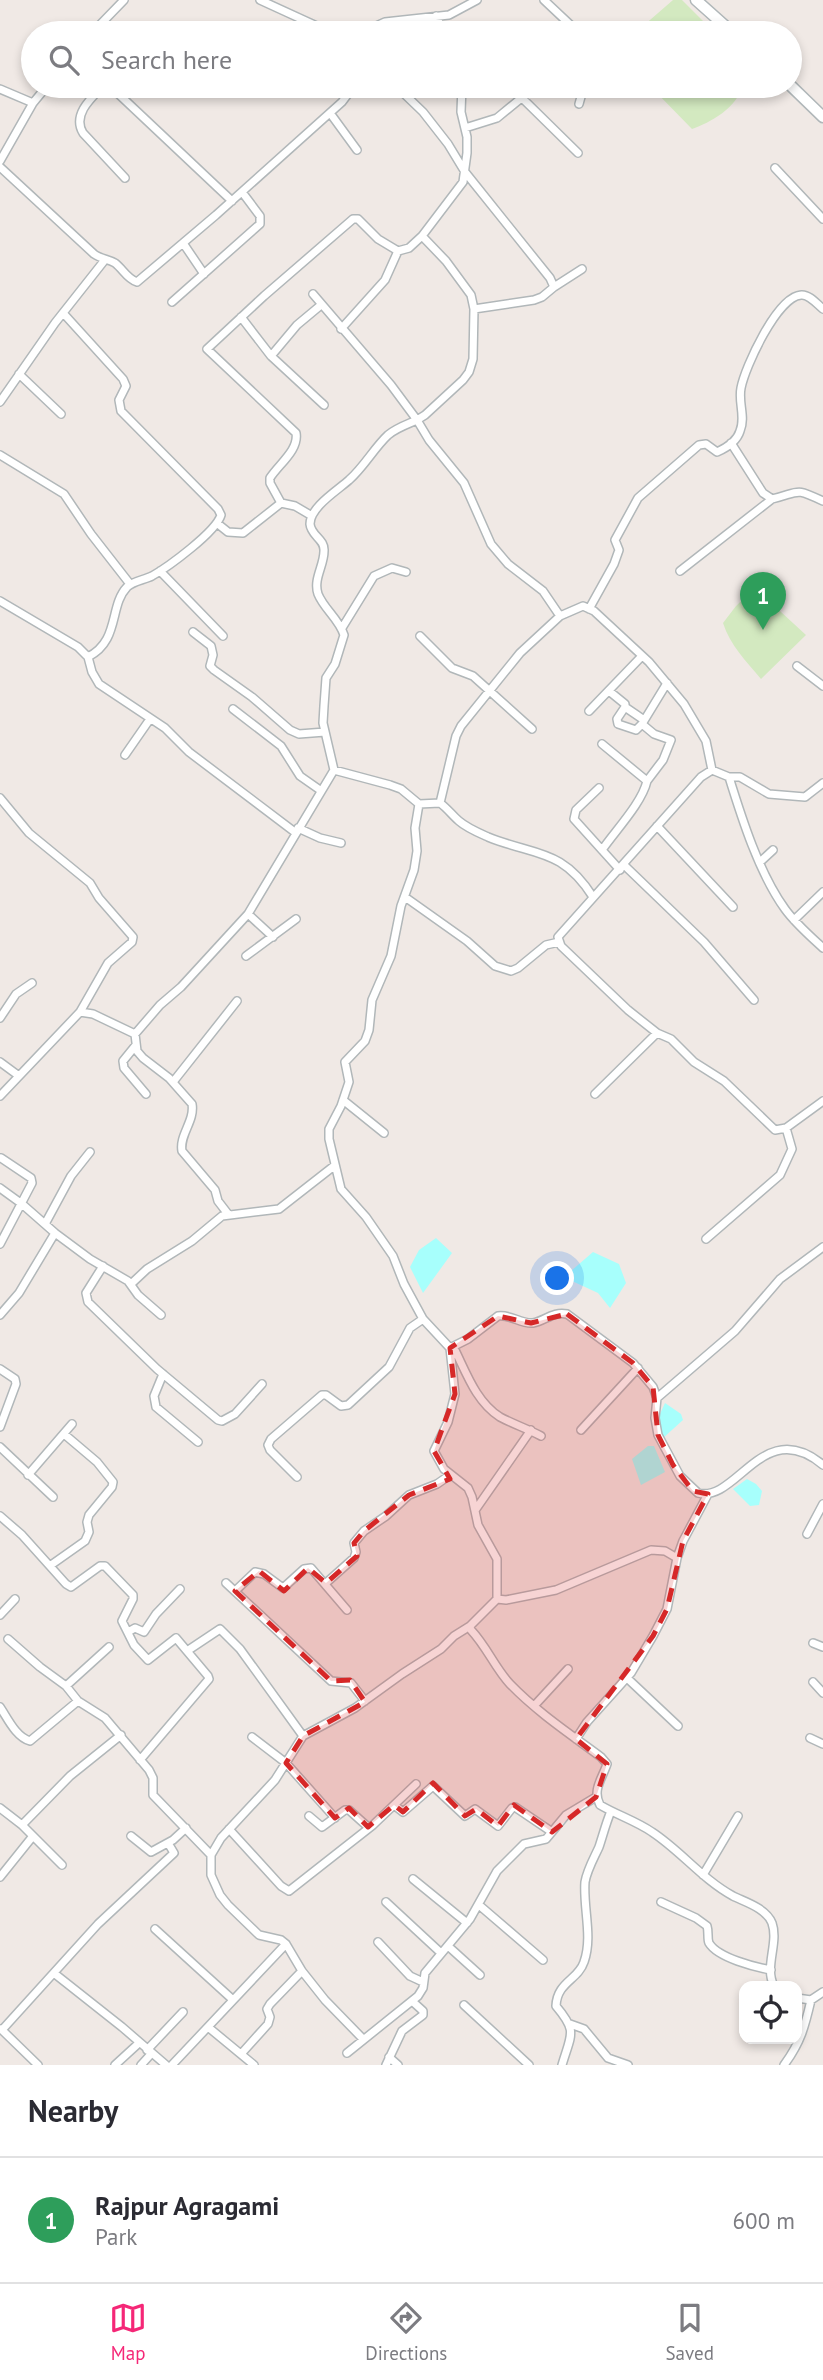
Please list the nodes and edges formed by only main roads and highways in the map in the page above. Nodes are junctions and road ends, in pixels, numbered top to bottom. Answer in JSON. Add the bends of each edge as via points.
{"nodes":[{"id":1,"x":696,"y":0,"type":"edge"},
{"id":2,"x":720,"y":21,"type":"edge"},
{"id":3,"x":802,"y":97,"type":"edge"},
{"id":4,"x":823,"y":117,"type":"edge"}],
"edges":[{"from":1,"to":2,"type":"main road"},
{"from":3,"to":4,"type":"main road"}]}
